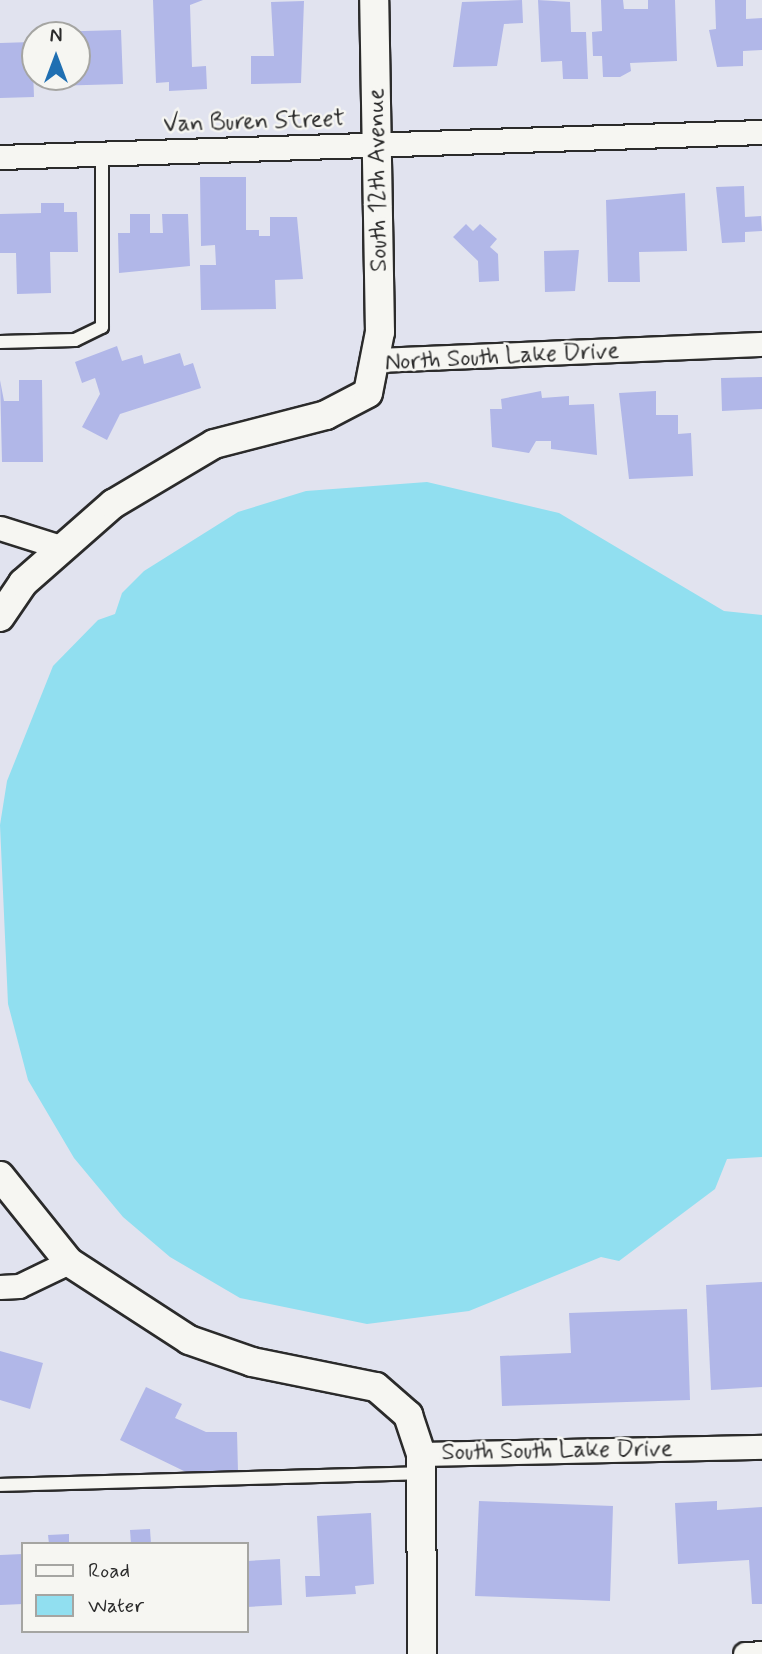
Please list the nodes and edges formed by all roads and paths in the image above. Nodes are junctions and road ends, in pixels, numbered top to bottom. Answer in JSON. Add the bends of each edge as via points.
{"nodes":[{"id":1,"x":374,"y":0,"type":"edge"},
{"id":2,"x":762,"y":132,"type":"edge"},
{"id":3,"x":379,"y":144,"type":"junction"},
{"id":4,"x":102,"y":153,"type":"junction"},
{"id":5,"x":0,"y":157,"type":"edge"},
{"id":6,"x":0,"y":342,"type":"edge"},
{"id":7,"x":762,"y":344,"type":"edge"},
{"id":8,"x":377,"y":360,"type":"junction"},
{"id":9,"x":0,"y":528,"type":"edge"},
{"id":10,"x":60,"y":547,"type":"junction"},
{"id":11,"x":0,"y":617,"type":"edge"},
{"id":12,"x":0,"y":1176,"type":"edge"},
{"id":13,"x":69,"y":1262,"type":"junction"},
{"id":14,"x":0,"y":1287,"type":"edge"},
{"id":15,"x":762,"y":1447,"type":"edge"},
{"id":16,"x":421,"y":1463,"type":"junction"},
{"id":17,"x":0,"y":1485,"type":"edge"},
{"id":18,"x":762,"y":1653,"type":"edge"},
{"id":19,"x":422,"y":1654,"type":"edge"},
{"id":20,"x":745,"y":1654,"type":"edge"}],
"edges":[{"from":1,"to":3,"type":"street","name":"South 12th Avenue"},
{"from":2,"to":3,"type":"street","name":"Van Buren Street"},
{"from":3,"to":4,"type":"street","name":"Van Buren Street"},
{"from":3,"to":8,"type":"street","name":"South 12th Avenue"},
{"from":4,"to":5,"type":"street","name":"Van Buren Street"},
{"from":4,"to":6,"type":"lane","via":[[102,327],[75,340]]},
{"from":7,"to":8,"type":"street","name":"North South Lake Drive"},
{"from":8,"to":10,"type":"street","name":"North South Lake Drive","via":[[368,393],[326,415],[214,444],[113,504]]},
{"from":9,"to":10,"type":"street"},
{"from":10,"to":11,"type":"street","name":"North South Lake Drive"},
{"from":12,"to":13,"type":"street","name":"South South Lake Drive"},
{"from":13,"to":14,"type":"street","via":[[19,1286]]},
{"from":13,"to":16,"type":"street","name":"South South Lake Drive","via":[[189,1340],[252,1362],[376,1387],[408,1415]]},
{"from":15,"to":16,"type":"street","name":"South South Lake Drive"},
{"from":16,"to":17,"type":"lane"},
{"from":16,"to":19,"type":"street"},
{"from":18,"to":20,"type":"street"}]}
